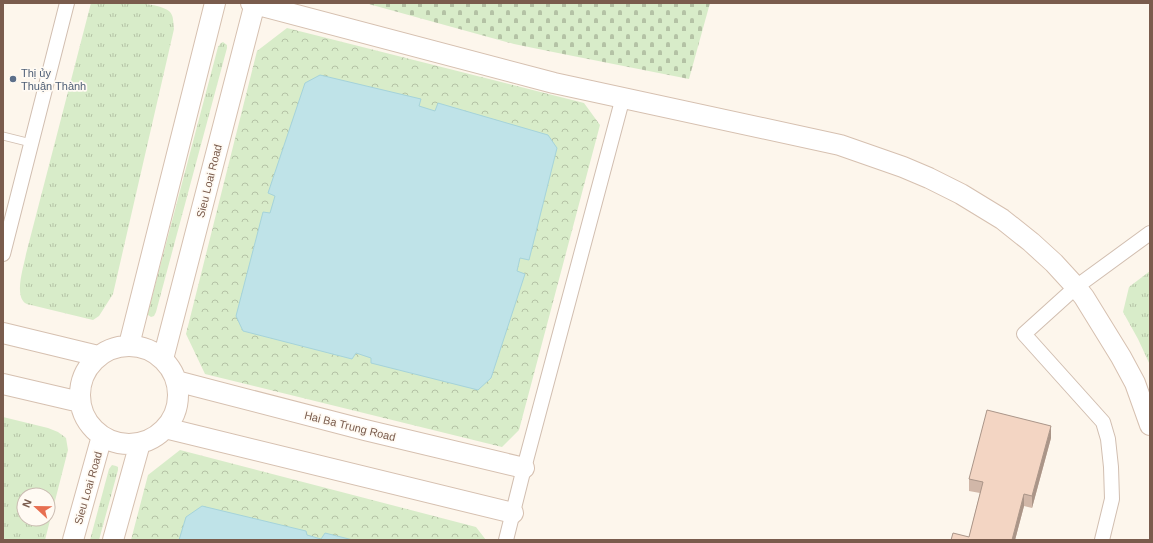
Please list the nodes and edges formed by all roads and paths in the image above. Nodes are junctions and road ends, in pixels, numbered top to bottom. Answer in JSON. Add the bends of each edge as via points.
{"nodes":[{"id":1,"x":67,"y":3,"type":"edge"},
{"id":2,"x":215,"y":3,"type":"edge"},
{"id":3,"x":253,"y":3,"type":"edge"},
{"id":4,"x":623,"y":97,"type":"junction"},
{"id":5,"x":3,"y":136,"type":"edge"},
{"id":6,"x":31,"y":143,"type":"junction"},
{"id":7,"x":1150,"y":232,"type":"edge"},
{"id":8,"x":3,"y":254,"type":"edge"},
{"id":9,"x":1076,"y":287,"type":"junction"},
{"id":10,"x":3,"y":333,"type":"edge"},
{"id":11,"x":129,"y":345,"type":"junction"},
{"id":12,"x":98,"y":356,"type":"junction"},
{"id":13,"x":163,"y":359,"type":"junction"},
{"id":14,"x":176,"y":382,"type":"junction"},
{"id":15,"x":3,"y":384,"type":"edge"},
{"id":16,"x":80,"y":402,"type":"junction"},
{"id":17,"x":1150,"y":425,"type":"edge"},
{"id":18,"x":165,"y":428,"type":"junction"},
{"id":19,"x":102,"y":436,"type":"junction"},
{"id":20,"x":140,"y":443,"type":"junction"},
{"id":21,"x":524,"y":468,"type":"junction"},
{"id":22,"x":513,"y":513,"type":"junction"},
{"id":23,"x":73,"y":540,"type":"edge"},
{"id":24,"x":113,"y":540,"type":"edge"},
{"id":25,"x":506,"y":540,"type":"edge"},
{"id":26,"x":1102,"y":540,"type":"edge"}],
"edges":[{"from":1,"to":6,"type":"street"},
{"from":2,"to":11,"type":"main road"},
{"from":3,"to":4,"type":"main road","via":[[554,82]]},
{"from":3,"to":13,"type":"main road","name":"Sieu Loai Road"},
{"from":4,"to":9,"type":"main road","via":[[840,145],[903,167],[961,194],[1002,219],[1054,263]]},
{"from":4,"to":21,"type":"street"},
{"from":5,"to":6,"type":"lane"},
{"from":6,"to":8,"type":"street"},
{"from":7,"to":9,"type":"street"},
{"from":9,"to":17,"type":"main road","via":[[1135,383]]},
{"from":9,"to":26,"type":"street","via":[[1024,334],[1103,422],[1108,439],[1112,499]]},
{"from":10,"to":12,"type":"main road"},
{"from":11,"to":12,"type":"main road","via":[[111,349]]},
{"from":11,"to":13,"type":"main road","via":[[148,349]]},
{"from":12,"to":16,"type":"main road","via":[[84,374]]},
{"from":13,"to":14,"type":"main road","via":[[170,367]]},
{"from":14,"to":18,"type":"main road","via":[[178,401],[175,412]]},
{"from":14,"to":21,"type":"main road","name":"Hai Ba Trung Road"},
{"from":15,"to":16,"type":"main road"},
{"from":16,"to":19,"type":"main road","via":[[88,422]]},
{"from":18,"to":20,"type":"main road","via":[[151,439]]},
{"from":18,"to":22,"type":"main road"},
{"from":19,"to":20,"type":"main road","via":[[116,442]]},
{"from":19,"to":23,"type":"main road","name":"Sieu Loai Road"},
{"from":20,"to":24,"type":"main road"},
{"from":21,"to":22,"type":"street"},
{"from":22,"to":25,"type":"street"}]}
